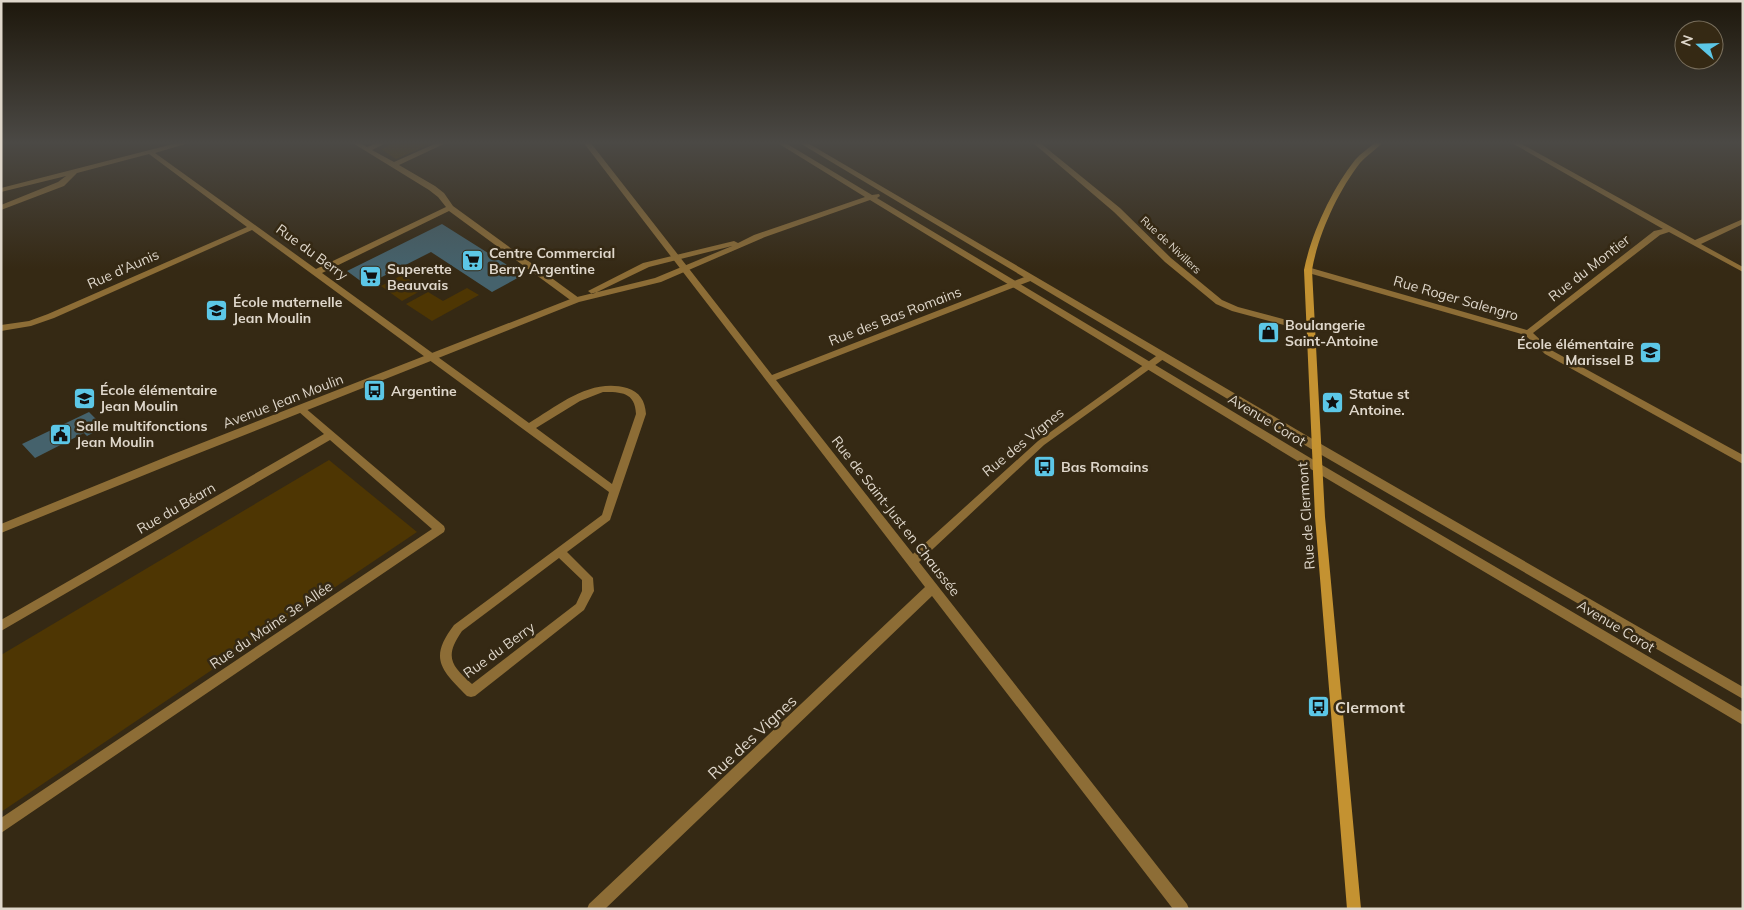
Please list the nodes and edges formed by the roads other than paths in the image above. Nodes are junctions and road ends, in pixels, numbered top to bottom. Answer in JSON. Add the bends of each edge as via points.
{"nodes":[{"id":1,"x":23,"y":184,"type":"edge"},
{"id":2,"x":60,"y":184,"type":"edge"},
{"id":3,"x":195,"y":184,"type":"edge"},
{"id":4,"x":426,"y":184,"type":"edge"},
{"id":5,"x":619,"y":184,"type":"edge"},
{"id":6,"x":850,"y":184,"type":"edge"},
{"id":7,"x":872,"y":184,"type":"edge"},
{"id":8,"x":1086,"y":184,"type":"edge"},
{"id":9,"x":1345,"y":184,"type":"edge"},
{"id":10,"x":1590,"y":184,"type":"edge"},
{"id":11,"x":1,"y":190,"type":"edge"},
{"id":12,"x":886,"y":193,"type":"junction"},
{"id":13,"x":872,"y":198,"type":"junction"},
{"id":14,"x":1,"y":208,"type":"edge"},
{"id":15,"x":450,"y":208,"type":"junction"},
{"id":16,"x":1743,"y":221,"type":"edge"},
{"id":17,"x":253,"y":227,"type":"junction"},
{"id":18,"x":1670,"y":229,"type":"junction"},
{"id":19,"x":762,"y":236,"type":"junction"},
{"id":20,"x":1696,"y":243,"type":"junction"},
{"id":21,"x":676,"y":257,"type":"junction"},
{"id":22,"x":685,"y":270,"type":"junction"},
{"id":23,"x":1308,"y":270,"type":"junction"},
{"id":24,"x":1743,"y":270,"type":"edge"},
{"id":25,"x":315,"y":273,"type":"junction"},
{"id":26,"x":1030,"y":278,"type":"junction"},
{"id":27,"x":1014,"y":284,"type":"junction"},
{"id":28,"x":576,"y":300,"type":"junction"},
{"id":29,"x":1,"y":328,"type":"edge"},
{"id":30,"x":1310,"y":329,"type":"junction"},
{"id":31,"x":1528,"y":333,"type":"junction"},
{"id":32,"x":1162,"y":356,"type":"junction"},
{"id":33,"x":431,"y":357,"type":"junction"},
{"id":34,"x":1149,"y":366,"type":"junction"},
{"id":35,"x":770,"y":379,"type":"junction"},
{"id":36,"x":301,"y":409,"type":"junction"},
{"id":37,"x":529,"y":428,"type":"junction"},
{"id":38,"x":331,"y":435,"type":"junction"},
{"id":39,"x":1317,"y":447,"type":"junction"},
{"id":40,"x":1743,"y":460,"type":"edge"},
{"id":41,"x":1318,"y":468,"type":"junction"},
{"id":42,"x":615,"y":491,"type":"junction"},
{"id":43,"x":1,"y":529,"type":"edge"},
{"id":44,"x":560,"y":552,"type":"junction"},
{"id":45,"x":912,"y":561,"type":"junction"},
{"id":46,"x":932,"y":588,"type":"junction"},
{"id":47,"x":1,"y":626,"type":"edge"},
{"id":48,"x":1743,"y":694,"type":"edge"},
{"id":49,"x":1743,"y":719,"type":"edge"},
{"id":50,"x":1,"y":826,"type":"edge"},
{"id":51,"x":594,"y":909,"type":"edge"},
{"id":52,"x":1182,"y":909,"type":"edge"},
{"id":53,"x":1354,"y":909,"type":"edge"}],
"edges":[{"from":1,"to":11,"type":"street"},
{"from":2,"to":14,"type":"street"},
{"from":3,"to":17,"type":"street","name":"Rue du Berry"},
{"from":4,"to":15,"type":"street","via":[[441,195]]},
{"from":5,"to":21,"type":"street","name":"Rue de Saint-Just en Chaussée"},
{"from":6,"to":13,"type":"street","name":"Avenue Corot"},
{"from":7,"to":12,"type":"street","name":"Avenue Corot"},
{"from":8,"to":30,"type":"street","name":"Rue de Nivillers","via":[[1219,302]]},
{"from":9,"to":23,"type":"main road","name":"Rue de Clermont","via":[[1312,246]]},
{"from":10,"to":18,"type":"street"},
{"from":12,"to":13,"type":"street"},
{"from":12,"to":26,"type":"street","name":"Avenue Corot"},
{"from":13,"to":19,"type":"street"},
{"from":13,"to":27,"type":"street","name":"Avenue Corot"},
{"from":15,"to":25,"type":"street"},
{"from":15,"to":28,"type":"street"},
{"from":16,"to":20,"type":"street"},
{"from":17,"to":25,"type":"street","name":"Rue du Berry"},
{"from":17,"to":29,"type":"street","name":"Rue d’Aunis","via":[[51,316]]},
{"from":18,"to":20,"type":"street"},
{"from":18,"to":31,"type":"street","name":"Rue du Montier","via":[[1657,232]]},
{"from":19,"to":21,"type":"street","name":"Avenue Jean Moulin"},
{"from":19,"to":22,"type":"street","name":"Avenue Jean Moulin"},
{"from":20,"to":24,"type":"street"},
{"from":21,"to":22,"type":"street","name":"Rue de Saint-Just en Chaussée"},
{"from":21,"to":28,"type":"street","name":"Avenue Jean Moulin","via":[[633,270]]},
{"from":22,"to":28,"type":"street","name":"Avenue Jean Moulin"},
{"from":22,"to":35,"type":"street","name":"Rue de Saint-Just en Chaussée"},
{"from":23,"to":30,"type":"main road","name":"Rue de Clermont"},
{"from":23,"to":31,"type":"street","name":"Rue Roger Salengro"},
{"from":25,"to":33,"type":"street","name":"Rue du Berry"},
{"from":26,"to":27,"type":"street","name":"Rue des Bas Romains"},
{"from":26,"to":32,"type":"street","name":"Avenue Corot"},
{"from":27,"to":34,"type":"street","name":"Avenue Corot"},
{"from":27,"to":35,"type":"street","name":"Rue des Bas Romains"},
{"from":28,"to":33,"type":"street","name":"Avenue Jean Moulin"},
{"from":30,"to":39,"type":"main road","name":"Rue de Clermont"},
{"from":31,"to":40,"type":"street","name":"Rue Roger Salengro","via":[[1548,352]]},
{"from":32,"to":34,"type":"street","name":"Rue des Vignes"},
{"from":32,"to":39,"type":"street","name":"Avenue Corot"},
{"from":33,"to":36,"type":"street","name":"Avenue Jean Moulin"},
{"from":33,"to":37,"type":"street","name":"Rue du Berry"},
{"from":34,"to":41,"type":"street","name":"Avenue Corot"},
{"from":34,"to":45,"type":"street","name":"Rue des Vignes","via":[[1041,443]]},
{"from":35,"to":45,"type":"street","name":"Rue de Saint-Just en Chaussée"},
{"from":36,"to":38,"type":"street"},
{"from":36,"to":43,"type":"street","name":"Avenue Jean Moulin"},
{"from":37,"to":42,"type":"street","name":"Rue du Berry"},
{"from":37,"to":42,"type":"street","name":"Rue du Berry","via":[[590,392],[614,388],[634,395],[641,406],[641,414]]},
{"from":38,"to":47,"type":"street","name":"Rue du Béarn"},
{"from":38,"to":50,"type":"street","name":"Rue du Maine 3e Allée","via":[[440,529]]},
{"from":39,"to":41,"type":"main road","name":"Rue de Clermont"},
{"from":39,"to":48,"type":"street","name":"Avenue Corot"},
{"from":41,"to":49,"type":"street","name":"Avenue Corot"},
{"from":41,"to":53,"type":"main road","name":"Rue de Clermont"},
{"from":42,"to":44,"type":"street","name":"Rue du Berry","via":[[606,517]]},
{"from":44,"to":44,"type":"street","name":"Rue du Berry","via":[[587,578],[588,591],[580,607],[471,692],[447,668],[444,660],[450,638],[458,628]]},
{"from":45,"to":46,"type":"street","name":"Rue de Saint-Just en Chaussée"},
{"from":46,"to":51,"type":"street","name":"Rue des Vignes"},
{"from":46,"to":52,"type":"street","name":"Rue de Saint-Just en Chaussée"}]}
